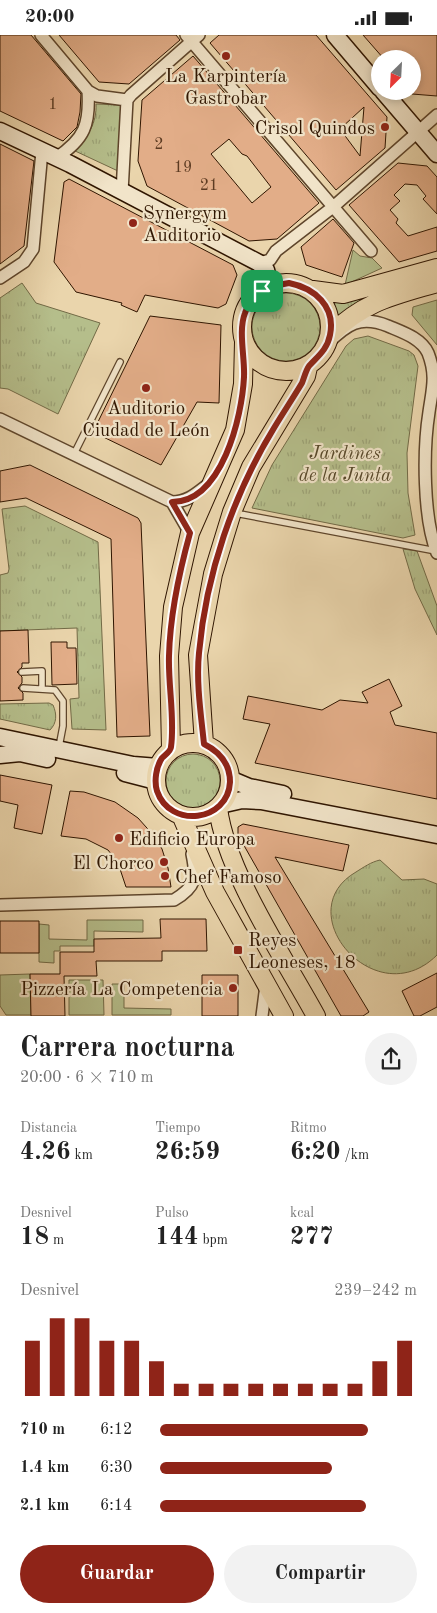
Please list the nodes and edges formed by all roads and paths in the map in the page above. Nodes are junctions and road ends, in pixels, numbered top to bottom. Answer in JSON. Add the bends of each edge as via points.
{"nodes":[{"id":1,"x":41,"y":35,"type":"edge"},
{"id":2,"x":335,"y":35,"type":"edge"},
{"id":3,"x":192,"y":37,"type":"edge"},
{"id":4,"x":371,"y":77,"type":"edge"},
{"id":5,"x":88,"y":91,"type":"junction"},
{"id":6,"x":128,"y":100,"type":"junction"},
{"id":7,"x":391,"y":100,"type":"edge"},
{"id":8,"x":437,"y":115,"type":"edge"},
{"id":9,"x":0,"y":131,"type":"edge"},
{"id":10,"x":418,"y":132,"type":"junction"},
{"id":11,"x":50,"y":154,"type":"junction"},
{"id":12,"x":437,"y":154,"type":"edge"},
{"id":13,"x":122,"y":192,"type":"junction"},
{"id":14,"x":333,"y":207,"type":"junction"},
{"id":15,"x":371,"y":251,"type":"dead end"},
{"id":16,"x":264,"y":262,"type":"junction"},
{"id":17,"x":437,"y":267,"type":"edge"},
{"id":18,"x":0,"y":279,"type":"edge"},
{"id":19,"x":437,"y":283,"type":"edge"},
{"id":20,"x":271,"y":286,"type":"junction"},
{"id":21,"x":313,"y":290,"type":"junction"},
{"id":22,"x":329,"y":339,"type":"junction"},
{"id":23,"x":244,"y":342,"type":"junction"},
{"id":24,"x":120,"y":362,"type":"dead end"},
{"id":25,"x":308,"y":367,"type":"junction"},
{"id":26,"x":2,"y":421,"type":"edge"},
{"id":27,"x":74,"y":454,"type":"junction"},
{"id":28,"x":211,"y":482,"type":"junction"},
{"id":29,"x":172,"y":502,"type":"junction"},
{"id":30,"x":232,"y":512,"type":"junction"},
{"id":31,"x":190,"y":533,"type":"junction"},
{"id":32,"x":437,"y":552,"type":"edge"},
{"id":33,"x":22,"y":672,"type":"dead end"},
{"id":34,"x":22,"y":688,"type":"dead end"},
{"id":35,"x":42,"y":688,"type":"junction"},
{"id":36,"x":0,"y":737,"type":"edge"},
{"id":37,"x":204,"y":744,"type":"junction"},
{"id":38,"x":59,"y":749,"type":"junction"},
{"id":39,"x":171,"y":749,"type":"junction"},
{"id":40,"x":0,"y":755,"type":"edge"},
{"id":41,"x":157,"y":774,"type":"junction"},
{"id":42,"x":230,"y":779,"type":"junction"},
{"id":43,"x":219,"y":807,"type":"junction"},
{"id":44,"x":181,"y":815,"type":"junction"},
{"id":45,"x":437,"y":824,"type":"edge"},
{"id":46,"x":189,"y":833,"type":"junction"},
{"id":47,"x":437,"y":835,"type":"edge"},
{"id":48,"x":0,"y":905,"type":"edge"},
{"id":49,"x":266,"y":983,"type":"junction"},
{"id":50,"x":262,"y":1015,"type":"edge"},
{"id":51,"x":284,"y":1015,"type":"edge"},
{"id":52,"x":316,"y":1015,"type":"edge"}],
"edges":[{"from":1,"to":5,"type":"street"},
{"from":2,"to":4,"type":"main road"},
{"from":3,"to":6,"type":"street"},
{"from":3,"to":14,"type":"street"},
{"from":5,"to":6,"type":"street","via":[[97,96]]},
{"from":5,"to":11,"type":"street","via":[[85,131],[67,150]]},
{"from":6,"to":13,"type":"street"},
{"from":7,"to":10,"type":"main road"},
{"from":8,"to":10,"type":"street"},
{"from":9,"to":11,"type":"main road"},
{"from":10,"to":12,"type":"main road"},
{"from":10,"to":14,"type":"street"},
{"from":11,"to":13,"type":"main road"},
{"from":11,"to":18,"type":"street","via":[[33,249],[24,262]]},
{"from":13,"to":16,"type":"main road"},
{"from":14,"to":15,"type":"street"},
{"from":14,"to":16,"type":"street"},
{"from":16,"to":20,"type":"main road"},
{"from":17,"to":21,"type":"main road","via":[[344,294]]},
{"from":19,"to":22,"type":"main road","via":[[361,309]]},
{"from":20,"to":21,"type":"main road","via":[[289,283]]},
{"from":20,"to":23,"type":"main road","via":[[257,295],[245,312]]},
{"from":21,"to":22,"type":"main road","via":[[328,310]]},
{"from":22,"to":25,"type":"main road","via":[[316,361]]},
{"from":22,"to":32,"type":"street","via":[[355,323],[370,321],[413,337],[428,351],[436,383],[429,413],[425,469],[432,540]]},
{"from":23,"to":25,"type":"main road","via":[[256,360],[268,368],[295,372]]},
{"from":23,"to":28,"type":"main road","via":[[244,375],[238,417],[230,443]]},
{"from":24,"to":27,"type":"lane"},
{"from":25,"to":30,"type":"main road","via":[[251,467]]},
{"from":26,"to":27,"type":"street"},
{"from":27,"to":29,"type":"street"},
{"from":28,"to":29,"type":"street","via":[[192,497]]},
{"from":28,"to":31,"type":"main road"},
{"from":29,"to":31,"type":"street"},
{"from":30,"to":32,"type":"lane"},
{"from":30,"to":37,"type":"main road","via":[[213,574],[198,655]]},
{"from":31,"to":39,"type":"main road","via":[[171,626]]},
{"from":33,"to":35,"type":"lane","via":[[42,671]]},
{"from":34,"to":35,"type":"lane"},
{"from":35,"to":38,"type":"lane","via":[[55,690],[63,701]]},
{"from":36,"to":38,"type":"main road"},
{"from":37,"to":39,"type":"main road","via":[[183,744]]},
{"from":37,"to":42,"type":"main road","via":[[223,757]]},
{"from":38,"to":41,"type":"main road","via":[[140,766]]},
{"from":39,"to":41,"type":"main road"},
{"from":40,"to":41,"type":"main road","via":[[20,753]]},
{"from":41,"to":44,"type":"main road","via":[[157,791],[162,801]]},
{"from":42,"to":43,"type":"main road","via":[[226,797]]},
{"from":42,"to":45,"type":"main road","via":[[263,790]]},
{"from":43,"to":44,"type":"main road","via":[[201,816]]},
{"from":43,"to":47,"type":"main road","via":[[242,800],[261,801]]},
{"from":43,"to":52,"type":"main road","via":[[226,840],[242,879]]},
{"from":44,"to":46,"type":"main road"},
{"from":46,"to":48,"type":"street","via":[[196,872],[193,884],[174,900]]},
{"from":46,"to":49,"type":"main road","via":[[215,892]]},
{"from":49,"to":50,"type":"street"},
{"from":49,"to":51,"type":"main road"}]}
